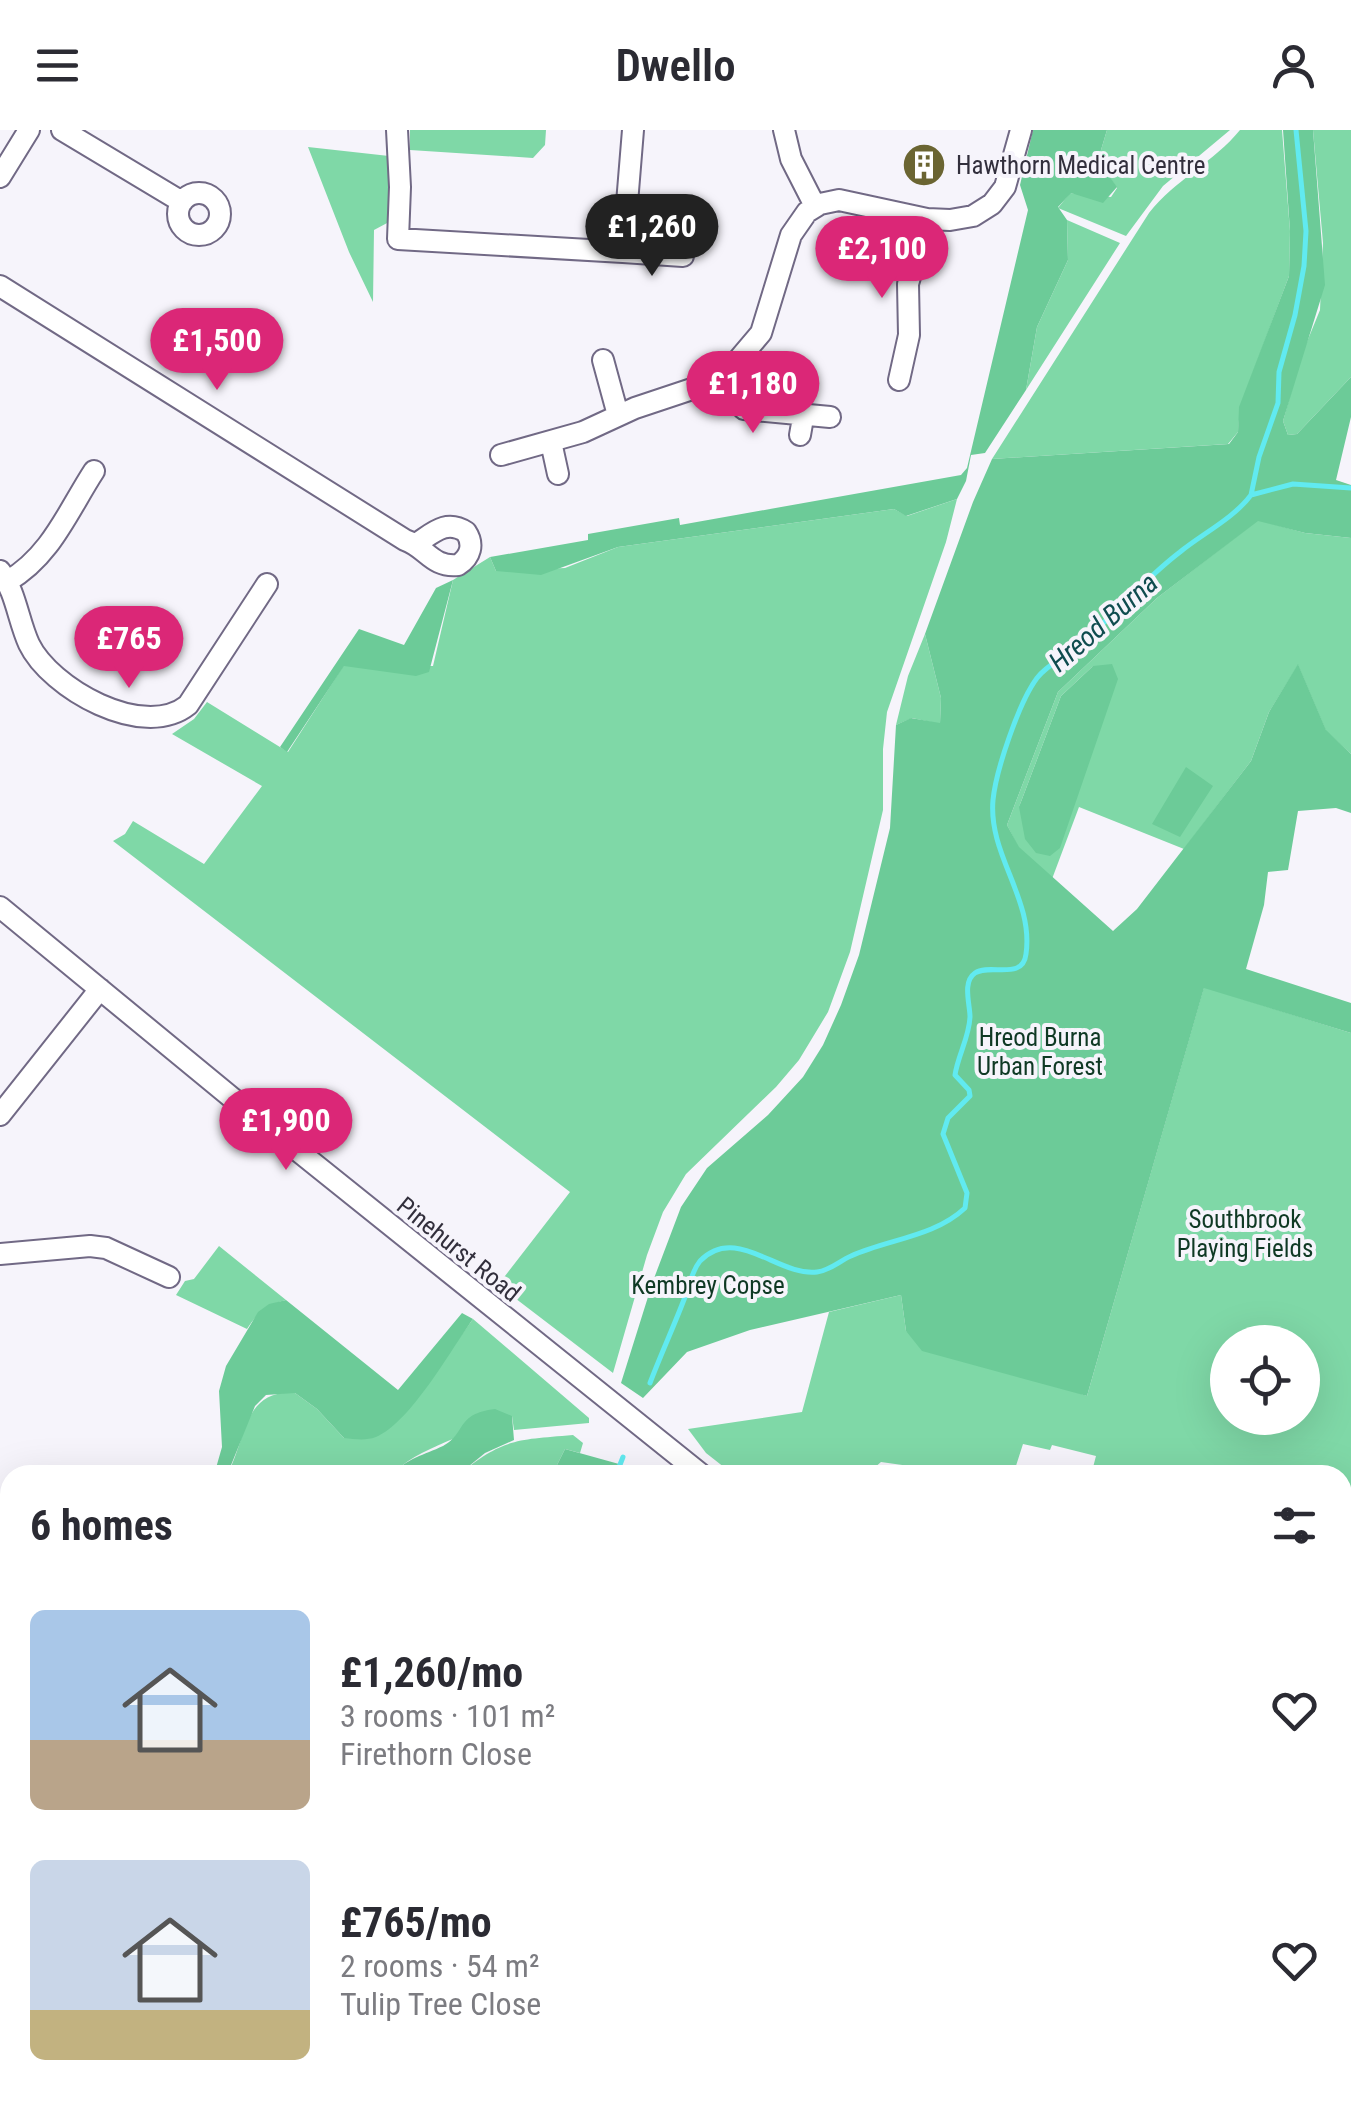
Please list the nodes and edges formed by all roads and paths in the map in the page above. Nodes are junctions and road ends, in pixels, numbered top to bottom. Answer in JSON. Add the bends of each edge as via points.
{"nodes":[{"id":1,"x":28,"y":130,"type":"edge"},
{"id":2,"x":62,"y":130,"type":"edge"},
{"id":3,"x":397,"y":130,"type":"edge"},
{"id":4,"x":633,"y":130,"type":"edge"},
{"id":5,"x":1020,"y":130,"type":"edge"},
{"id":6,"x":780,"y":143,"type":"edge"},
{"id":7,"x":0,"y":177,"type":"edge"},
{"id":8,"x":182,"y":202,"type":"dead end"},
{"id":9,"x":815,"y":206,"type":"junction"},
{"id":10,"x":927,"y":218,"type":"junction"},
{"id":11,"x":623,"y":252,"type":"junction"},
{"id":12,"x":683,"y":256,"type":"dead end"},
{"id":13,"x":0,"y":286,"type":"edge"},
{"id":14,"x":604,"y":360,"type":"dead end"},
{"id":15,"x":722,"y":378,"type":"junction"},
{"id":16,"x":899,"y":380,"type":"dead end"},
{"id":17,"x":804,"y":412,"type":"junction"},
{"id":18,"x":618,"y":414,"type":"junction"},
{"id":19,"x":830,"y":417,"type":"dead end"},
{"id":20,"x":800,"y":435,"type":"dead end"},
{"id":21,"x":551,"y":442,"type":"junction"},
{"id":22,"x":501,"y":455,"type":"dead end"},
{"id":23,"x":94,"y":470,"type":"dead end"},
{"id":24,"x":558,"y":474,"type":"dead end"},
{"id":25,"x":416,"y":544,"type":"dead end"},
{"id":26,"x":4,"y":576,"type":"edge"},
{"id":27,"x":267,"y":584,"type":"dead end"},
{"id":28,"x":0,"y":907,"type":"edge"},
{"id":29,"x":100,"y":989,"type":"junction"},
{"id":30,"x":7,"y":1091,"type":"edge"},
{"id":31,"x":0,"y":1115,"type":"edge"},
{"id":32,"x":0,"y":1254,"type":"edge"},
{"id":33,"x":169,"y":1277,"type":"dead end"},
{"id":34,"x":690,"y":1465,"type":"edge"}],
"edges":[{"from":1,"to":7,"type":"street"},
{"from":2,"to":8,"type":"street"},
{"from":3,"to":11,"type":"street","via":[[400,187],[388,239]]},
{"from":4,"to":11,"type":"street"},
{"from":5,"to":10,"type":"street","via":[[1009,178],[992,204],[967,218]]},
{"from":6,"to":9,"type":"street"},
{"from":9,"to":10,"type":"street","via":[[846,201]]},
{"from":9,"to":15,"type":"street","via":[[794,227],[759,338]]},
{"from":10,"to":16,"type":"street","via":[[908,284]]},
{"from":11,"to":12,"type":"street"},
{"from":13,"to":25,"type":"street"},
{"from":14,"to":18,"type":"street"},
{"from":15,"to":17,"type":"street","via":[[744,409]]},
{"from":15,"to":18,"type":"street"},
{"from":17,"to":19,"type":"street"},
{"from":17,"to":20,"type":"street"},
{"from":18,"to":21,"type":"street"},
{"from":21,"to":22,"type":"street"},
{"from":21,"to":24,"type":"street"},
{"from":23,"to":26,"type":"street","via":[[46,551],[26,571]]},
{"from":26,"to":27,"type":"street","via":[[29,644],[47,668],[111,711],[158,718],[188,705]]},
{"from":28,"to":29,"type":"street","name":"Pinehurst Road"},
{"from":29,"to":30,"type":"street"},
{"from":29,"to":34,"type":"street","name":"Pinehurst Road"},
{"from":30,"to":31,"type":"street"},
{"from":32,"to":33,"type":"street","via":[[90,1246]]}]}
